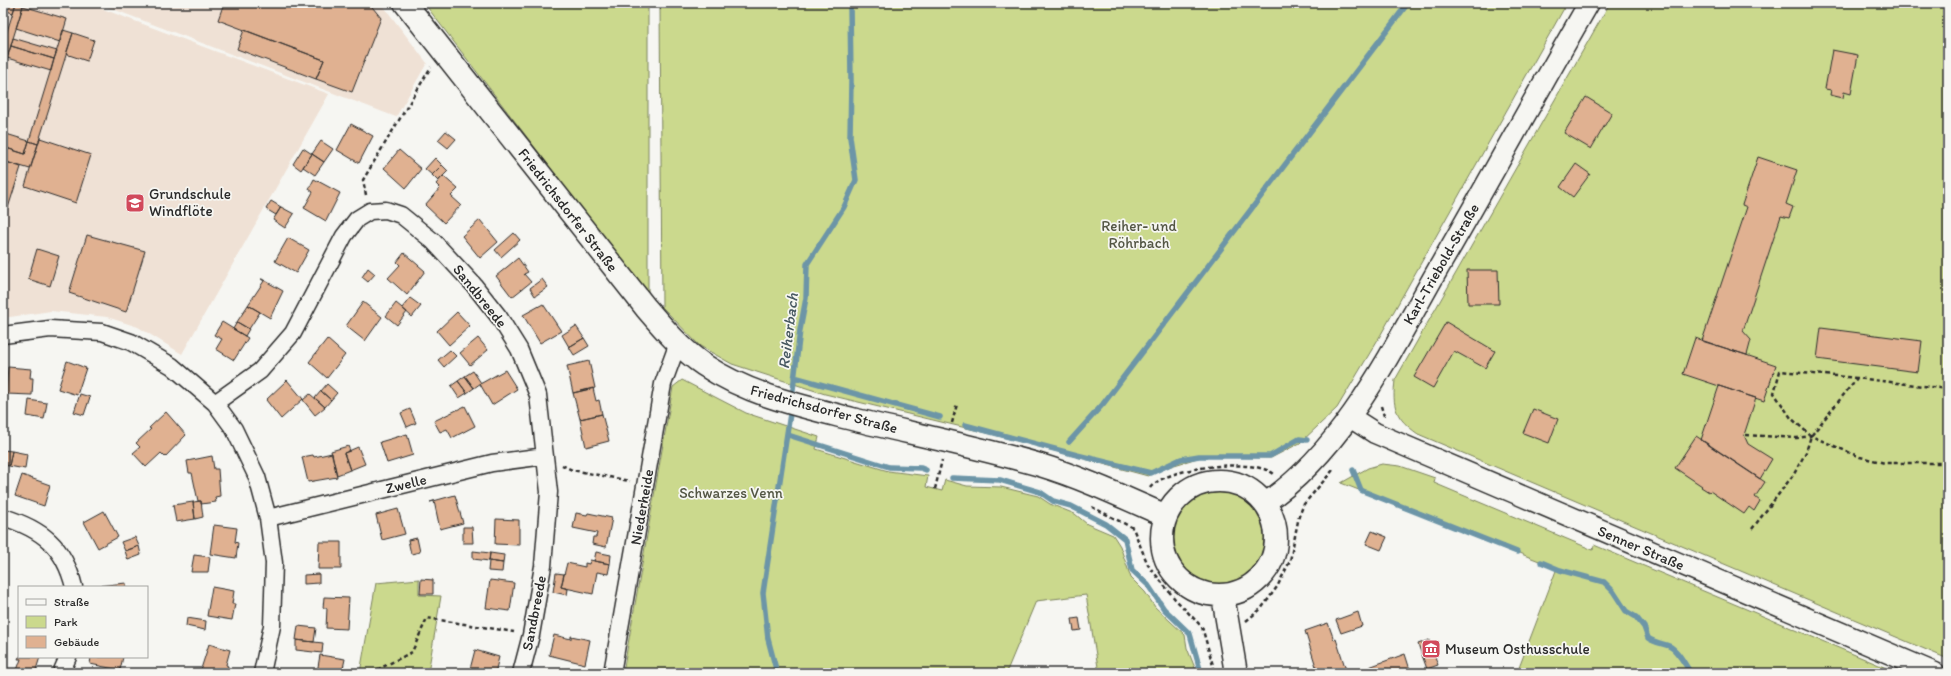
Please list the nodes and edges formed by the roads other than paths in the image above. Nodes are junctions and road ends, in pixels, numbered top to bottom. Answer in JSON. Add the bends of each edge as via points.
{"nodes":[{"id":1,"x":405,"y":3,"type":"edge"},
{"id":2,"x":1589,"y":3,"type":"edge"},
{"id":3,"x":3,"y":336,"type":"edge"},
{"id":4,"x":678,"y":343,"type":"junction"},
{"id":5,"x":215,"y":403,"type":"junction"},
{"id":6,"x":1350,"y":417,"type":"junction"},
{"id":7,"x":544,"y":456,"type":"junction"},
{"id":8,"x":1265,"y":503,"type":"junction"},
{"id":9,"x":1166,"y":516,"type":"junction"},
{"id":10,"x":3,"y":517,"type":"edge"},
{"id":11,"x":268,"y":518,"type":"junction"},
{"id":12,"x":74,"y":586,"type":"edge"},
{"id":13,"x":1223,"y":596,"type":"junction"},
{"id":14,"x":68,"y":658,"type":"edge"},
{"id":15,"x":61,"y":673,"type":"edge"},
{"id":16,"x":262,"y":673,"type":"edge"},
{"id":17,"x":521,"y":673,"type":"edge"},
{"id":18,"x":612,"y":673,"type":"edge"},
{"id":19,"x":1236,"y":673,"type":"edge"},
{"id":20,"x":1935,"y":673,"type":"edge"}],
"edges":[{"from":1,"to":4,"type":"main road","name":"Friedrichsdorfer Straße","via":[[636,296]]},
{"from":2,"to":6,"type":"street","name":"Karl-Triebold-Straße","via":[[1395,344]]},
{"from":3,"to":5,"type":"street","via":[[50,330],[102,332],[131,342],[172,366]]},
{"from":4,"to":9,"type":"main road","name":"Friedrichsdorfer Straße","via":[[703,365],[749,390],[803,406],[1040,465]]},
{"from":4,"to":18,"type":"street","name":"Niederheide","via":[[663,384]]},
{"from":5,"to":7,"type":"street","name":"Sandbreede","via":[[260,371],[288,339],[305,312],[344,236],[357,219],[370,211],[386,210],[401,215],[428,237],[499,317],[519,349],[538,395]]},
{"from":5,"to":11,"type":"street","via":[[234,429],[257,477]]},
{"from":6,"to":8,"type":"street","name":"Karl-Triebold-Straße","via":[[1319,455],[1288,486]]},
{"from":6,"to":20,"type":"street","name":"Senner Straße","via":[[1382,436]]},
{"from":7,"to":11,"type":"street","name":"Zwelle","via":[[492,463]]},
{"from":7,"to":17,"type":"street","name":"Sandbreede","via":[[549,492],[543,566],[531,635]]},
{"from":8,"to":9,"type":"main road","via":[[1259,496],[1239,484],[1216,480],[1193,487],[1176,500]]},
{"from":8,"to":13,"type":"main road","via":[[1271,512],[1277,532],[1276,550],[1269,568],[1251,586],[1241,592]]},
{"from":9,"to":13,"type":"main road","via":[[1162,535],[1163,553],[1170,569],[1182,582],[1200,593]]},
{"from":10,"to":12,"type":"street","via":[[23,523],[45,535],[61,552],[71,572]]},
{"from":11,"to":16,"type":"street","via":[[274,563],[272,626]]},
{"from":13,"to":19,"type":"main road"},
{"from":14,"to":15,"type":"street"}]}
